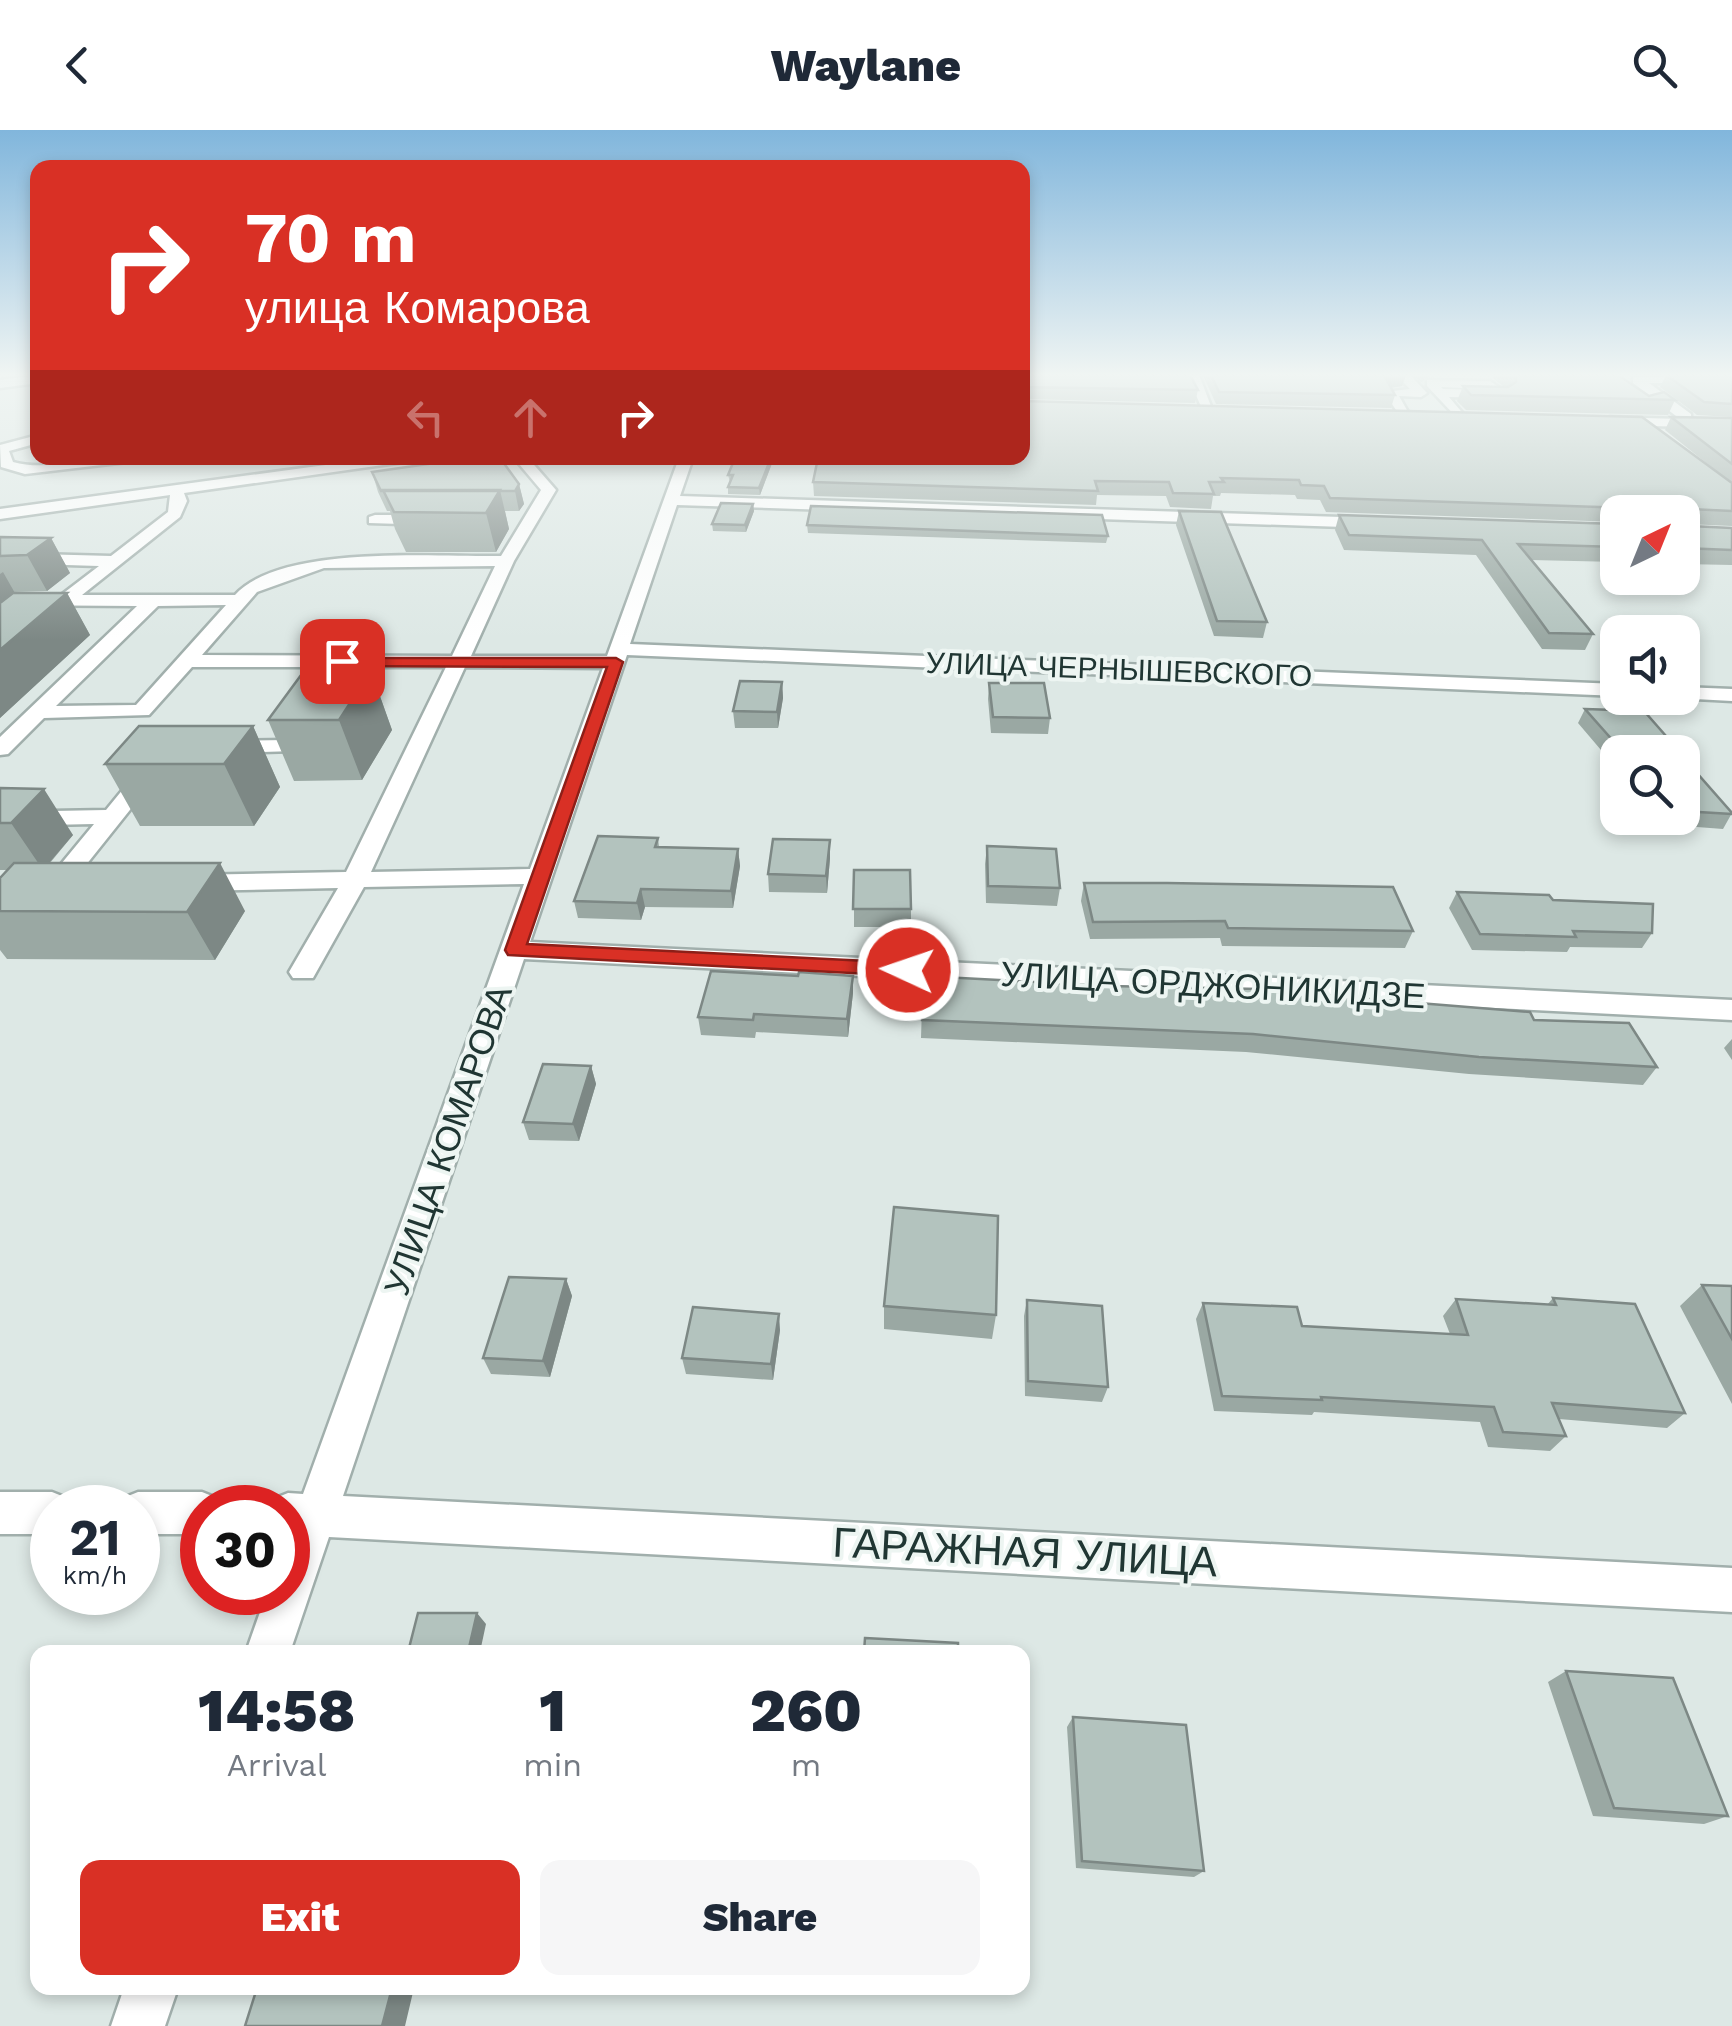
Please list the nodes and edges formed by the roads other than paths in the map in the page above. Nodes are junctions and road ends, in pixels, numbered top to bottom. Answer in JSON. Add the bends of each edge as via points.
{"nodes":[{"id":1,"x":6,"y":463,"type":"edge"},
{"id":2,"x":68,"y":465,"type":"edge"},
{"id":3,"x":351,"y":465,"type":"edge"},
{"id":4,"x":526,"y":465,"type":"edge"},
{"id":5,"x":684,"y":465,"type":"edge"},
{"id":6,"x":176,"y":489,"type":"junction"},
{"id":7,"x":673,"y":500,"type":"junction"},
{"id":8,"x":0,"y":514,"type":"edge"},
{"id":9,"x":375,"y":520,"type":"dead end"},
{"id":10,"x":453,"y":520,"type":"edge"},
{"id":11,"x":511,"y":520,"type":"edge"},
{"id":12,"x":531,"y":520,"type":"junction"},
{"id":13,"x":1401,"y":524,"type":"edge"},
{"id":14,"x":0,"y":558,"type":"edge"},
{"id":15,"x":116,"y":561,"type":"junction"},
{"id":16,"x":506,"y":561,"type":"junction"},
{"id":17,"x":0,"y":600,"type":"edge"},
{"id":18,"x":58,"y":600,"type":"junction"},
{"id":19,"x":241,"y":600,"type":"junction"},
{"id":20,"x":153,"y":601,"type":"junction"},
{"id":21,"x":26,"y":621,"type":"edge"},
{"id":22,"x":618,"y":656,"type":"junction"},
{"id":23,"x":187,"y":661,"type":"junction"},
{"id":24,"x":460,"y":662,"type":"junction"},
{"id":25,"x":1600,"y":689,"type":"edge"},
{"id":26,"x":1700,"y":694,"type":"edge"},
{"id":27,"x":1732,"y":695,"type":"edge"},
{"id":28,"x":40,"y":712,"type":"junction"},
{"id":29,"x":288,"y":746,"type":"edge"},
{"id":30,"x":168,"y":748,"type":"edge"},
{"id":31,"x":208,"y":748,"type":"edge"},
{"id":32,"x":0,"y":749,"type":"edge"},
{"id":33,"x":112,"y":817,"type":"junction"},
{"id":34,"x":0,"y":819,"type":"edge"},
{"id":35,"x":540,"y":876,"type":"junction"},
{"id":36,"x":355,"y":880,"type":"junction"},
{"id":37,"x":156,"y":884,"type":"edge"},
{"id":38,"x":96,"y":885,"type":"edge"},
{"id":39,"x":515,"y":950,"type":"junction"},
{"id":40,"x":303,"y":972,"type":"dead end"},
{"id":41,"x":1732,"y":1010,"type":"edge"},
{"id":42,"x":310,"y":1493,"type":"edge"},
{"id":43,"x":0,"y":1513,"type":"edge"},
{"id":44,"x":30,"y":1513,"type":"edge"},
{"id":45,"x":310,"y":1514,"type":"edge"},
{"id":46,"x":1732,"y":1590,"type":"edge"},
{"id":47,"x":277,"y":1615,"type":"edge"},
{"id":48,"x":270,"y":1645,"type":"edge"},
{"id":49,"x":149,"y":1995,"type":"edge"},
{"id":50,"x":138,"y":2026,"type":"edge"}],
"edges":[{"from":1,"to":2,"type":"street","via":[[25,470]]},
{"from":3,"to":6,"type":"street"},
{"from":4,"to":12,"type":"street","via":[[548,490]]},
{"from":5,"to":7,"type":"street","name":"УЛИЦА КОМАРОВА"},
{"from":6,"to":8,"type":"street"},
{"from":6,"to":15,"type":"street","via":[[174,514]]},
{"from":7,"to":13,"type":"street"},
{"from":7,"to":22,"type":"street","name":"УЛИЦА КОМАРОВА"},
{"from":9,"to":10,"type":"street"},
{"from":11,"to":12,"type":"street"},
{"from":12,"to":16,"type":"street"},
{"from":14,"to":15,"type":"street"},
{"from":15,"to":18,"type":"street"},
{"from":16,"to":19,"type":"street","via":[[322,564],[251,588]]},
{"from":16,"to":24,"type":"street"},
{"from":17,"to":18,"type":"street"},
{"from":18,"to":20,"type":"street"},
{"from":18,"to":21,"type":"street"},
{"from":19,"to":20,"type":"street"},
{"from":19,"to":23,"type":"street"},
{"from":20,"to":28,"type":"street"},
{"from":22,"to":24,"type":"street","name":"УЛИЦА ЧЕРНЫШЕВСКОГО"},
{"from":22,"to":25,"type":"street","name":"УЛИЦА ЧЕРНЫШЕВСКОГО"},
{"from":22,"to":35,"type":"street","name":"УЛИЦА КОМАРОВА"},
{"from":23,"to":24,"type":"street","name":"УЛИЦА ЧЕРНЫШЕВСКОГО"},
{"from":23,"to":28,"type":"street","via":[[142,711]]},
{"from":24,"to":36,"type":"street"},
{"from":26,"to":27,"type":"street"},
{"from":28,"to":32,"type":"street"},
{"from":29,"to":31,"type":"street"},
{"from":30,"to":33,"type":"street"},
{"from":33,"to":34,"type":"street"},
{"from":33,"to":38,"type":"street","via":[[47,886]]},
{"from":35,"to":36,"type":"street"},
{"from":35,"to":39,"type":"street","name":"УЛИЦА КОМАРОВА"},
{"from":36,"to":37,"type":"street"},
{"from":36,"to":40,"type":"street"},
{"from":39,"to":41,"type":"street","name":"УЛИЦА ОРДЖОНИКИДЗЕ"},
{"from":39,"to":42,"type":"street","name":"УЛИЦА КОМАРОВА"},
{"from":43,"to":44,"type":"street"},
{"from":45,"to":46,"type":"street","name":"ГАРАЖНАЯ УЛИЦА"},
{"from":47,"to":48,"type":"street","name":"УЛИЦА КОМАРОВА"},
{"from":49,"to":50,"type":"street"}]}
